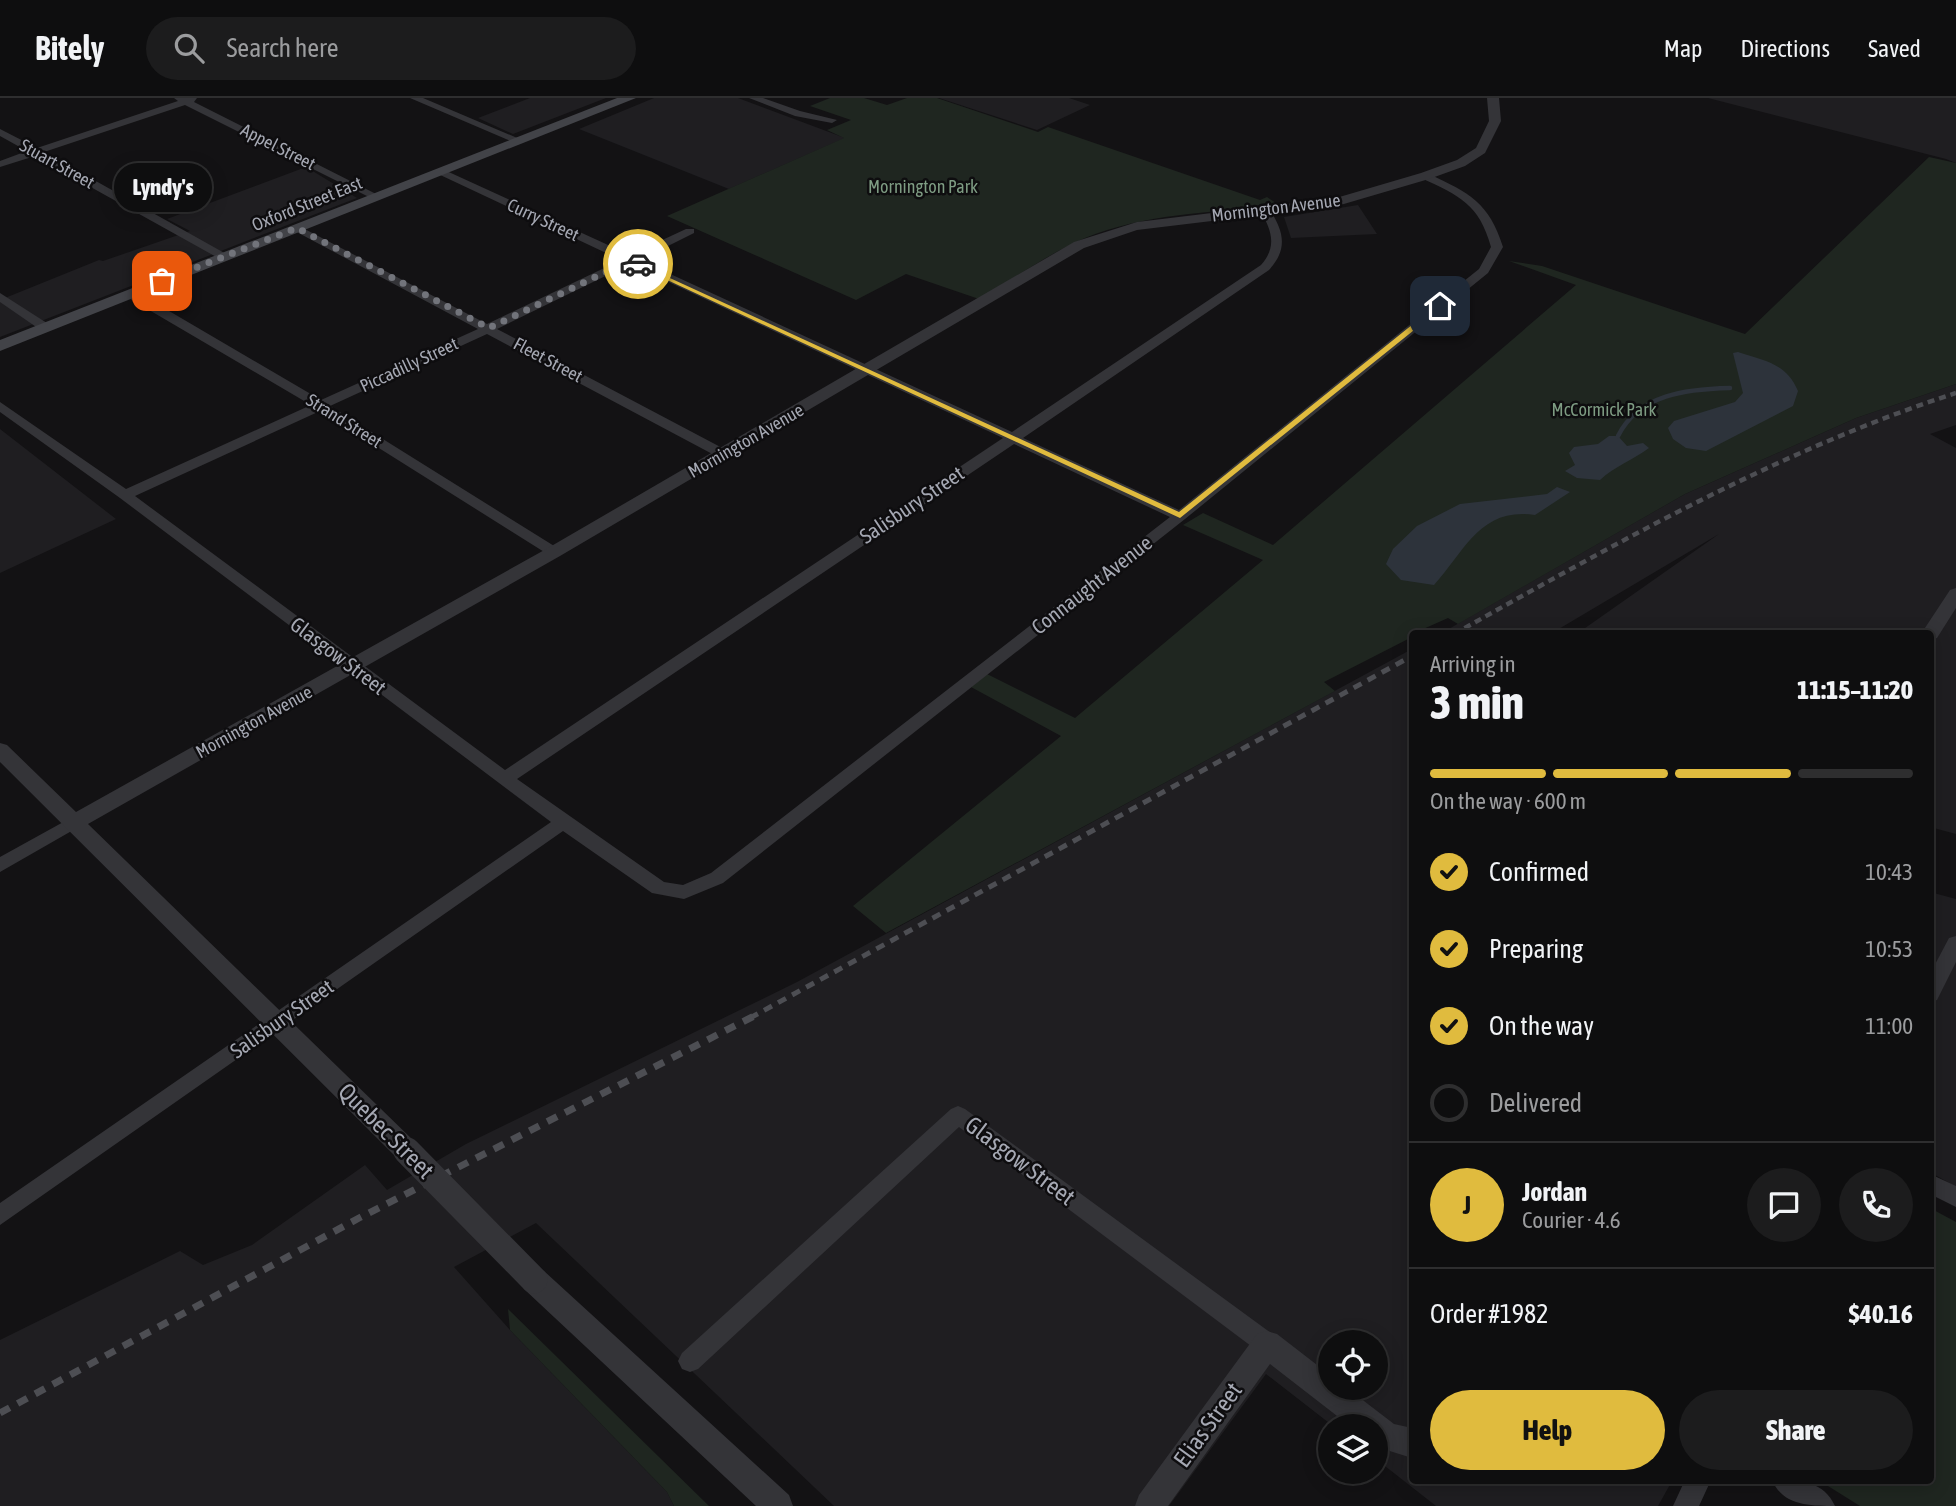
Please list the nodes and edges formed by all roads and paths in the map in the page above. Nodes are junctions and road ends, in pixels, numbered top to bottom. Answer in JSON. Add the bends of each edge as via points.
{"nodes":[{"id":1,"x":415,"y":98,"type":"edge"},
{"id":2,"x":629,"y":98,"type":"edge"},
{"id":3,"x":754,"y":98,"type":"edge"},
{"id":4,"x":1493,"y":98,"type":"edge"},
{"id":5,"x":187,"y":99,"type":"edge"},
{"id":6,"x":832,"y":120,"type":"dead end"},
{"id":7,"x":0,"y":132,"type":"edge"},
{"id":8,"x":517,"y":140,"type":"junction"},
{"id":9,"x":35,"y":152,"type":"junction"},
{"id":10,"x":0,"y":163,"type":"edge"},
{"id":11,"x":440,"y":172,"type":"junction"},
{"id":12,"x":1425,"y":176,"type":"junction"},
{"id":13,"x":377,"y":197,"type":"junction"},
{"id":14,"x":1266,"y":212,"type":"junction"},
{"id":15,"x":297,"y":228,"type":"junction"},
{"id":16,"x":690,"y":231,"type":"dead end"},
{"id":17,"x":224,"y":257,"type":"junction"},
{"id":18,"x":631,"y":260,"type":"junction"},
{"id":19,"x":131,"y":294,"type":"junction"},
{"id":20,"x":0,"y":297,"type":"edge"},
{"id":21,"x":46,"y":328,"type":"junction"},
{"id":22,"x":489,"y":328,"type":"junction"},
{"id":23,"x":0,"y":346,"type":"edge"},
{"id":24,"x":867,"y":370,"type":"junction"},
{"id":25,"x":320,"y":405,"type":"junction"},
{"id":26,"x":0,"y":406,"type":"edge"},
{"id":27,"x":1012,"y":438,"type":"junction"},
{"id":28,"x":723,"y":454,"type":"junction"},
{"id":29,"x":125,"y":495,"type":"junction"},
{"id":30,"x":1180,"y":516,"type":"junction"},
{"id":31,"x":554,"y":552,"type":"junction"},
{"id":32,"x":1956,"y":594,"type":"edge"},
{"id":33,"x":1933,"y":630,"type":"edge"},
{"id":34,"x":352,"y":667,"type":"junction"},
{"id":35,"x":0,"y":750,"type":"edge"},
{"id":36,"x":505,"y":778,"type":"junction"},
{"id":37,"x":76,"y":821,"type":"junction"},
{"id":38,"x":563,"y":822,"type":"junction"},
{"id":39,"x":0,"y":865,"type":"edge"},
{"id":40,"x":684,"y":892,"type":"joint"},
{"id":41,"x":1956,"y":943,"type":"edge"},
{"id":42,"x":1934,"y":986,"type":"edge"},
{"id":43,"x":277,"y":1022,"type":"junction"},
{"id":44,"x":1934,"y":1185,"type":"edge"},
{"id":45,"x":1956,"y":1198,"type":"edge"},
{"id":46,"x":0,"y":1214,"type":"edge"},
{"id":47,"x":1267,"y":1344,"type":"junction"},
{"id":48,"x":690,"y":1361,"type":"dead end"},
{"id":49,"x":1357,"y":1414,"type":"edge"},
{"id":50,"x":1388,"y":1437,"type":"edge"},
{"id":51,"x":1409,"y":1442,"type":"edge"},
{"id":52,"x":1697,"y":1484,"type":"edge"},
{"id":53,"x":1790,"y":1484,"type":"edge"},
{"id":54,"x":778,"y":1506,"type":"edge"},
{"id":55,"x":1150,"y":1506,"type":"edge"},
{"id":56,"x":1686,"y":1506,"type":"edge"},
{"id":57,"x":1822,"y":1506,"type":"edge"}],
"edges":[{"from":1,"to":8,"type":"street"},
{"from":2,"to":8,"type":"main road","name":"Oxford Street East"},
{"from":3,"to":6,"type":"street"},
{"from":4,"to":12,"type":"street","name":"Mornington Avenue","via":[[1495,121],[1481,150]]},
{"from":5,"to":9,"type":"street"},
{"from":5,"to":13,"type":"street","name":"Appel Street"},
{"from":7,"to":9,"type":"street","name":"Stuart Street"},
{"from":8,"to":11,"type":"main road","name":"Oxford Street East"},
{"from":9,"to":10,"type":"street"},
{"from":9,"to":17,"type":"street","name":"Stuart Street"},
{"from":11,"to":13,"type":"main road","name":"Oxford Street East"},
{"from":11,"to":18,"type":"street","name":"Curry Street"},
{"from":12,"to":14,"type":"street","name":"Mornington Avenue","via":[[1337,202]]},
{"from":12,"to":30,"type":"street","name":"Connaught Avenue","via":[[1486,212],[1497,247],[1484,271]]},
{"from":13,"to":15,"type":"main road","name":"Oxford Street East"},
{"from":14,"to":24,"type":"street","name":"Mornington Avenue","via":[[1172,219],[1105,234]]},
{"from":14,"to":27,"type":"street","name":"Salisbury Street","via":[[1278,230],[1279,242],[1269,265]]},
{"from":15,"to":17,"type":"main road","name":"Oxford Street East"},
{"from":15,"to":22,"type":"street","name":"Fleet Street"},
{"from":16,"to":18,"type":"street","name":"Piccadilly Street"},
{"from":17,"to":19,"type":"main road","name":"Oxford Street East"},
{"from":18,"to":22,"type":"street","name":"Piccadilly Street"},
{"from":18,"to":24,"type":"street","name":"Curry Street"},
{"from":19,"to":21,"type":"main road","name":"Oxford Street East"},
{"from":19,"to":25,"type":"street","name":"Strand Street"},
{"from":20,"to":21,"type":"street"},
{"from":21,"to":23,"type":"main road","name":"Oxford Street East"},
{"from":22,"to":25,"type":"street","name":"Piccadilly Street"},
{"from":22,"to":28,"type":"street","name":"Fleet Street"},
{"from":24,"to":27,"type":"street","name":"Curry Street"},
{"from":24,"to":28,"type":"street","name":"Mornington Avenue"},
{"from":25,"to":29,"type":"street","name":"Piccadilly Street"},
{"from":25,"to":31,"type":"street","name":"Strand Street"},
{"from":26,"to":29,"type":"street","name":"Glasgow Street"},
{"from":27,"to":30,"type":"street","name":"Curry Street"},
{"from":27,"to":36,"type":"street","name":"Salisbury Street"},
{"from":28,"to":31,"type":"street","name":"Mornington Avenue"},
{"from":29,"to":34,"type":"street","name":"Glasgow Street"},
{"from":30,"to":40,"type":"street","name":"Connaught Avenue","via":[[717,878]]},
{"from":31,"to":34,"type":"street","name":"Mornington Avenue"},
{"from":32,"to":33,"type":"street"},
{"from":34,"to":36,"type":"street","name":"Glasgow Street"},
{"from":34,"to":37,"type":"street","name":"Mornington Avenue"},
{"from":35,"to":37,"type":"street","name":"Quebec Street"},
{"from":36,"to":38,"type":"street","name":"Glasgow Street"},
{"from":37,"to":39,"type":"street","name":"Mornington Avenue"},
{"from":37,"to":43,"type":"street","name":"Quebec Street"},
{"from":38,"to":40,"type":"street","name":"Glasgow Street","via":[[659,888]]},
{"from":38,"to":43,"type":"street","name":"Salisbury Street"},
{"from":41,"to":42,"type":"street"},
{"from":43,"to":46,"type":"street","name":"Salisbury Street"},
{"from":43,"to":54,"type":"street","name":"Quebec Street","bridge":true,"via":[[534,1280]]},
{"from":44,"to":45,"type":"street"},
{"from":47,"to":48,"type":"street","name":"Glasgow Street","via":[[958,1115]]},
{"from":47,"to":49,"type":"street","name":"Glasgow Street"},
{"from":47,"to":55,"type":"street","name":"Elias Street"},
{"from":50,"to":51,"type":"street","name":"Glasgow Street"},
{"from":52,"to":56,"type":"street"},
{"from":53,"to":57,"type":"street"}]}
